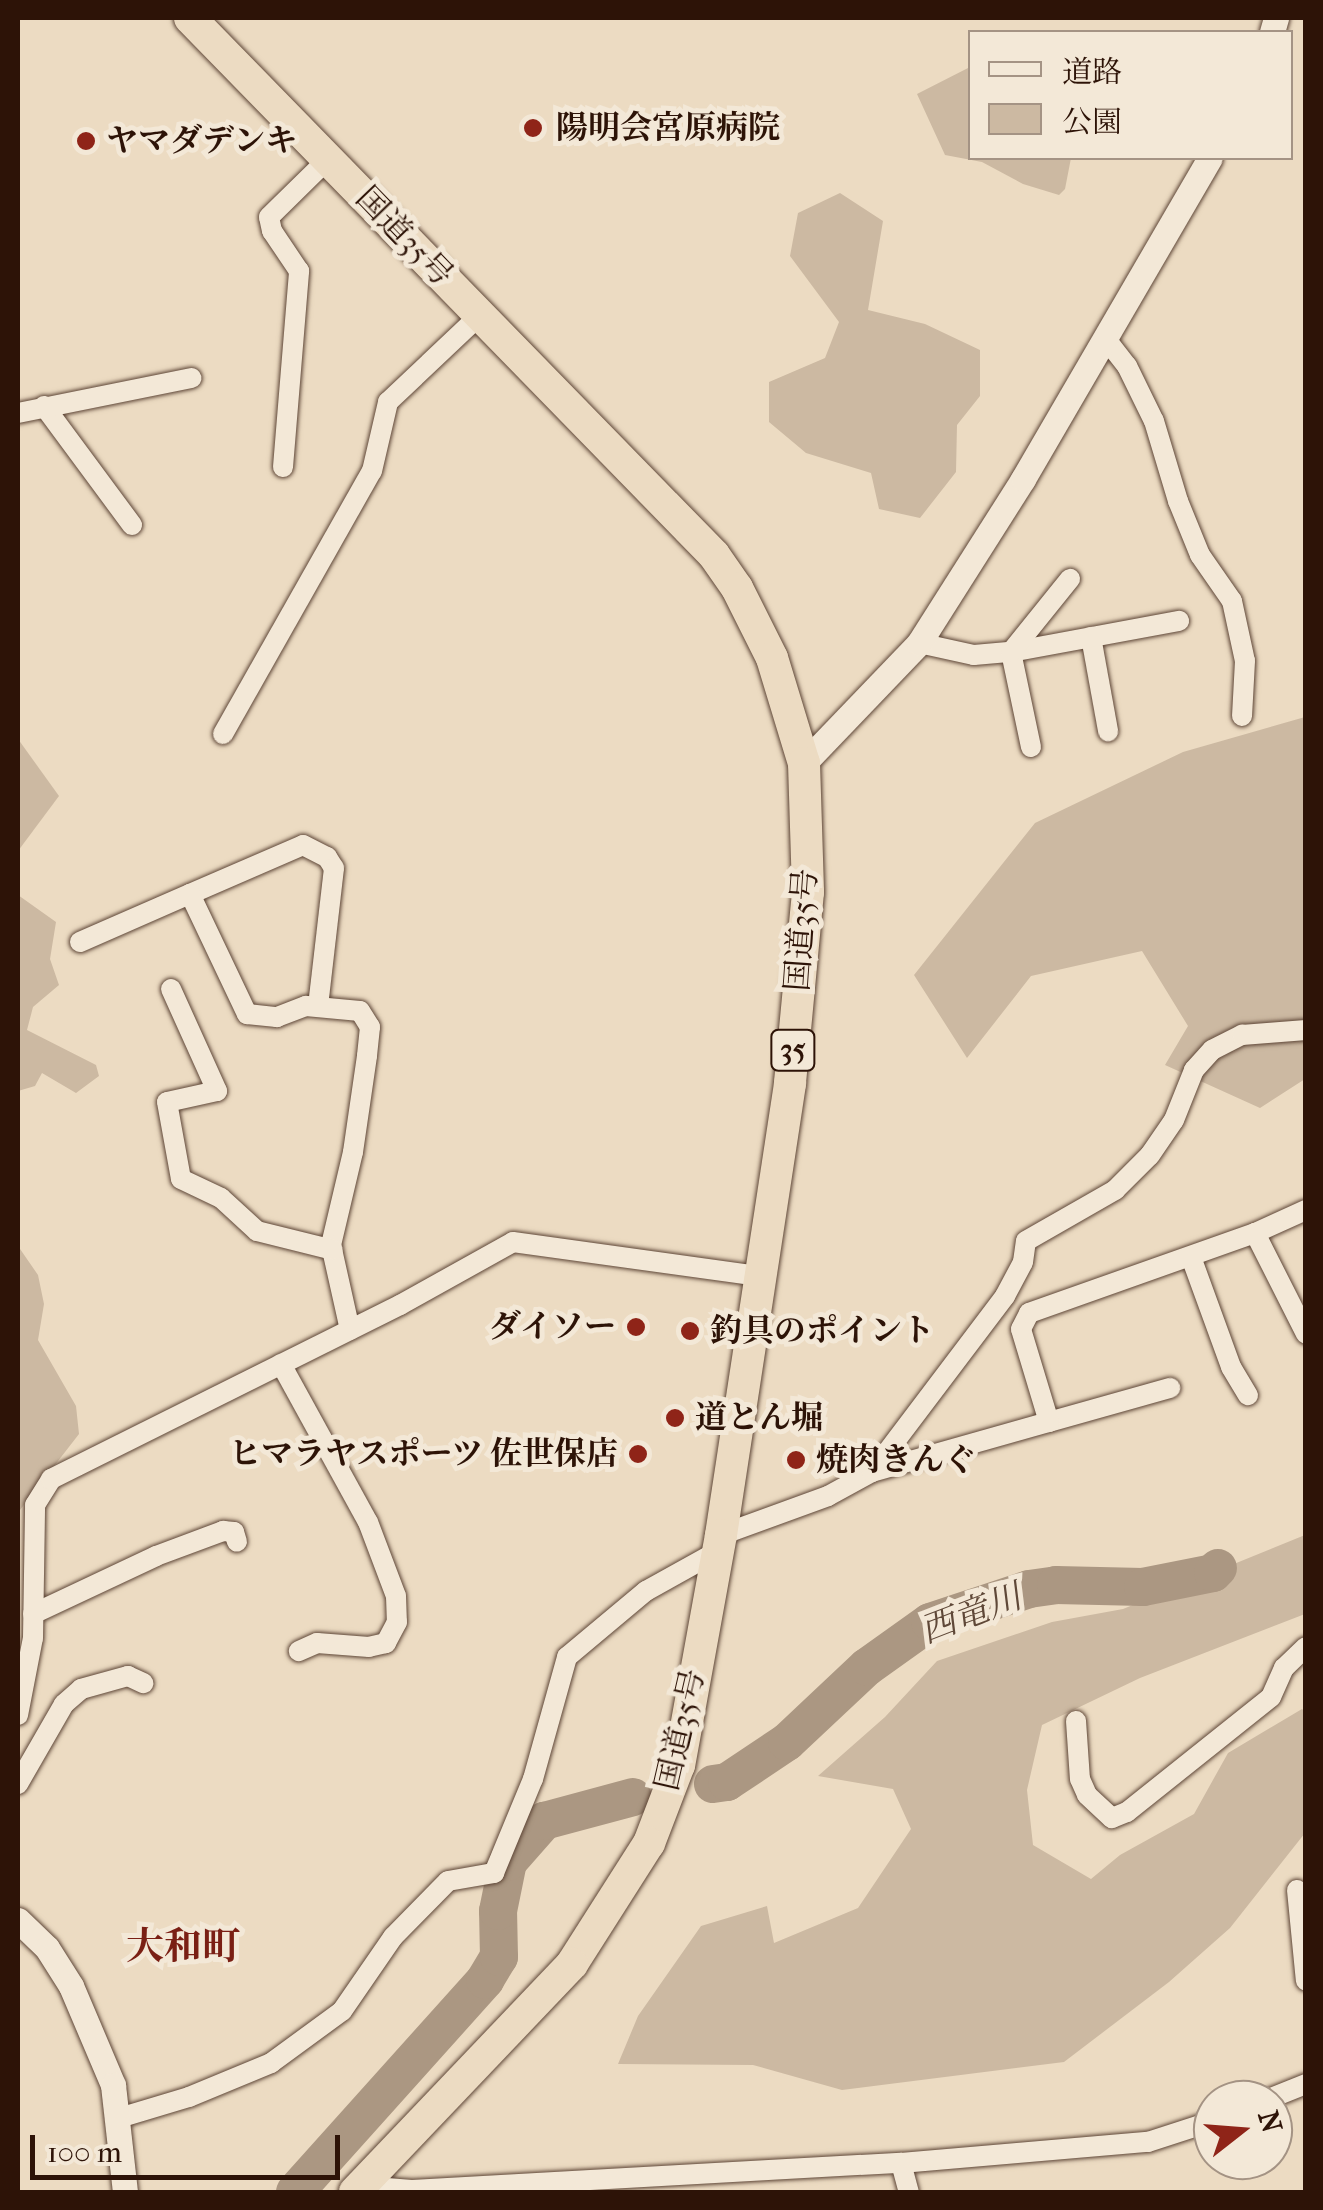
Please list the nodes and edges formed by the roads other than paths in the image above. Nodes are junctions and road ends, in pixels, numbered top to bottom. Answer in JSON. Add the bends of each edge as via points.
{"nodes":[{"id":1,"x":190,"y":18,"type":"edge"},
{"id":2,"x":328,"y":159,"type":"junction"},
{"id":3,"x":1209,"y":160,"type":"edge"},
{"id":4,"x":480,"y":315,"type":"junction"},
{"id":5,"x":1104,"y":338,"type":"junction"},
{"id":6,"x":192,"y":378,"type":"dead end"},
{"id":7,"x":44,"y":406,"type":"junction"},
{"id":8,"x":18,"y":413,"type":"edge"},
{"id":9,"x":283,"y":467,"type":"dead end"},
{"id":10,"x":132,"y":525,"type":"dead end"},
{"id":11,"x":1070,"y":580,"type":"dead end"},
{"id":12,"x":1179,"y":621,"type":"dead end"},
{"id":13,"x":1091,"y":636,"type":"junction"},
{"id":14,"x":919,"y":642,"type":"junction"},
{"id":15,"x":1012,"y":652,"type":"junction"},
{"id":16,"x":1242,"y":716,"type":"dead end"},
{"id":17,"x":1108,"y":731,"type":"dead end"},
{"id":18,"x":223,"y":734,"type":"dead end"},
{"id":19,"x":1030,"y":746,"type":"dead end"},
{"id":20,"x":804,"y":763,"type":"junction"},
{"id":21,"x":190,"y":894,"type":"junction"},
{"id":22,"x":80,"y":942,"type":"dead end"},
{"id":23,"x":171,"y":990,"type":"dead end"},
{"id":24,"x":318,"y":1006,"type":"junction"},
{"id":25,"x":1306,"y":1030,"type":"edge"},
{"id":26,"x":1306,"y":1210,"type":"edge"},
{"id":27,"x":1255,"y":1233,"type":"junction"},
{"id":28,"x":332,"y":1250,"type":"junction"},
{"id":29,"x":1191,"y":1257,"type":"junction"},
{"id":30,"x":758,"y":1276,"type":"junction"},
{"id":31,"x":350,"y":1330,"type":"junction"},
{"id":32,"x":1306,"y":1334,"type":"edge"},
{"id":33,"x":282,"y":1364,"type":"junction"},
{"id":34,"x":1170,"y":1388,"type":"dead end"},
{"id":35,"x":1248,"y":1395,"type":"dead end"},
{"id":36,"x":1048,"y":1422,"type":"junction"},
{"id":37,"x":872,"y":1472,"type":"junction"},
{"id":38,"x":237,"y":1542,"type":"dead end"},
{"id":39,"x":719,"y":1543,"type":"junction"},
{"id":40,"x":33,"y":1614,"type":"junction"},
{"id":41,"x":1306,"y":1646,"type":"edge"},
{"id":42,"x":299,"y":1651,"type":"dead end"},
{"id":43,"x":143,"y":1684,"type":"dead end"},
{"id":44,"x":18,"y":1715,"type":"edge"},
{"id":45,"x":1076,"y":1721,"type":"dead end"},
{"id":46,"x":18,"y":1784,"type":"edge"},
{"id":47,"x":1298,"y":1890,"type":"dead end"},
{"id":48,"x":18,"y":1920,"type":"edge"},
{"id":49,"x":1306,"y":1981,"type":"edge"},
{"id":50,"x":119,"y":2118,"type":"junction"},
{"id":51,"x":1193,"y":2128,"type":"edge"},
{"id":52,"x":901,"y":2163,"type":"junction"},
{"id":53,"x":358,"y":2190,"type":"edge"},
{"id":54,"x":125,"y":2192,"type":"edge"},
{"id":55,"x":909,"y":2192,"type":"edge"}],
"edges":[{"from":1,"to":2,"type":"highway","name":"国道35号","number":"35"},
{"from":2,"to":4,"type":"highway","name":"国道35号","number":"35"},
{"from":2,"to":9,"type":"street","via":[[269,217],[299,271]]},
{"from":3,"to":5,"type":"street"},
{"from":4,"to":18,"type":"street","via":[[388,402],[372,471]]},
{"from":4,"to":20,"type":"highway","name":"国道35号","number":"35","via":[[714,555],[772,658]]},
{"from":5,"to":14,"type":"street"},
{"from":5,"to":16,"type":"street","via":[[1127,366],[1154,421],[1200,554],[1232,601],[1245,661]]},
{"from":6,"to":7,"type":"street"},
{"from":7,"to":8,"type":"street"},
{"from":7,"to":10,"type":"street"},
{"from":11,"to":15,"type":"street"},
{"from":12,"to":13,"type":"street"},
{"from":13,"to":15,"type":"street"},
{"from":13,"to":17,"type":"street"},
{"from":14,"to":15,"type":"street","via":[[974,655]]},
{"from":14,"to":20,"type":"street"},
{"from":15,"to":19,"type":"street"},
{"from":20,"to":30,"type":"highway","name":"国道35号","number":"35","via":[[808,892],[790,1084]]},
{"from":21,"to":22,"type":"street"},
{"from":21,"to":24,"type":"street","via":[[248,1014],[277,1016]]},
{"from":21,"to":24,"type":"street","via":[[303,844],[326,857],[334,868]]},
{"from":23,"to":28,"type":"street","via":[[217,1092],[167,1102],[181,1178],[222,1198],[257,1231]]},
{"from":24,"to":28,"type":"street","via":[[360,1011],[370,1028]]},
{"from":25,"to":37,"type":"street","via":[[1242,1035],[1212,1050],[1194,1070],[1150,1156],[1115,1190],[1026,1241],[1005,1296]]},
{"from":26,"to":27,"type":"street"},
{"from":27,"to":29,"type":"street"},
{"from":27,"to":32,"type":"street"},
{"from":28,"to":31,"type":"street"},
{"from":29,"to":35,"type":"street","via":[[1230,1367]]},
{"from":29,"to":36,"type":"street","via":[[1029,1313],[1021,1329]]},
{"from":30,"to":31,"type":"street","via":[[513,1242]]},
{"from":30,"to":39,"type":"highway","name":"国道35号","number":"35"},
{"from":31,"to":33,"type":"street"},
{"from":33,"to":40,"type":"street","via":[[51,1479],[35,1506]]},
{"from":33,"to":42,"type":"street","via":[[368,1522],[396,1596],[397,1622],[386,1644],[316,1643]]},
{"from":34,"to":36,"type":"street"},
{"from":36,"to":37,"type":"street"},
{"from":37,"to":39,"type":"street"},
{"from":38,"to":40,"type":"street","via":[[234,1532],[223,1531]]},
{"from":39,"to":50,"type":"street","via":[[646,1591],[567,1656],[534,1779],[494,1873],[448,1880],[392,1937],[342,2012],[271,2063]]},
{"from":39,"to":53,"type":"highway","name":"国道35号","number":"35","via":[[679,1765],[649,1843],[572,1964]]},
{"from":40,"to":44,"type":"street"},
{"from":41,"to":45,"type":"street","via":[[1284,1668],[1271,1697],[1112,1818],[1080,1779]]},
{"from":43,"to":46,"type":"street","via":[[128,1676],[82,1689],[64,1704]]},
{"from":47,"to":49,"type":"street"},
{"from":48,"to":50,"type":"street","via":[[47,1948],[71,1986],[113,2085]]},
{"from":50,"to":54,"type":"street"},
{"from":51,"to":52,"type":"street","via":[[1148,2142]]},
{"from":52,"to":53,"type":"street"},
{"from":52,"to":55,"type":"street"}]}
